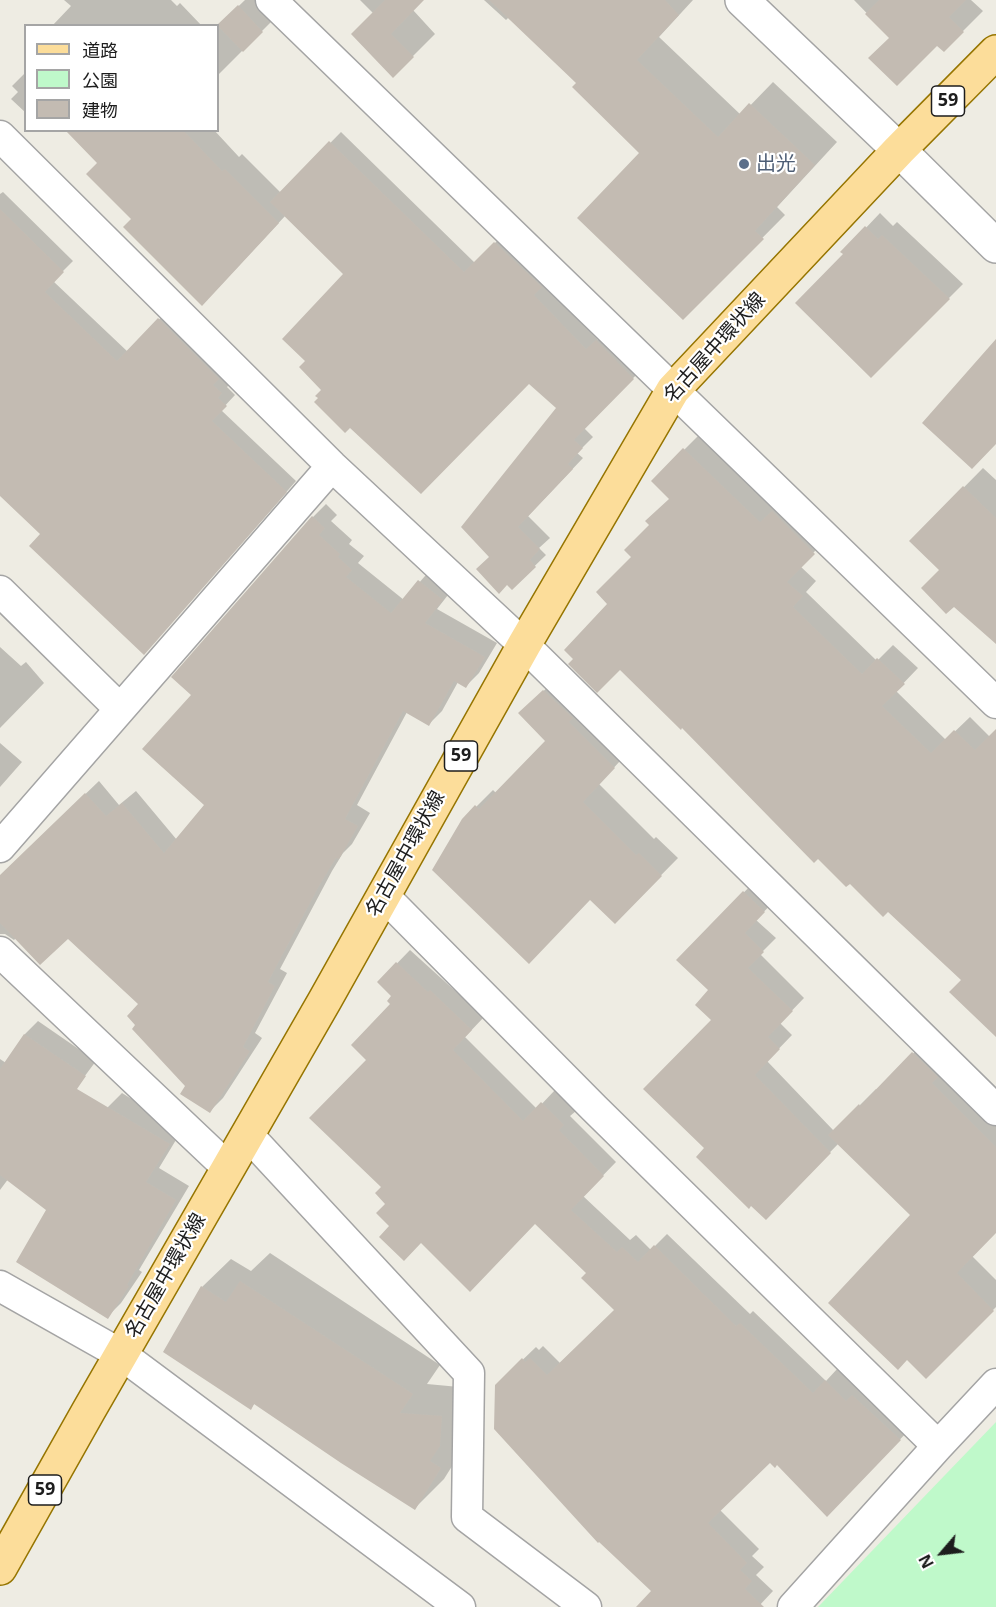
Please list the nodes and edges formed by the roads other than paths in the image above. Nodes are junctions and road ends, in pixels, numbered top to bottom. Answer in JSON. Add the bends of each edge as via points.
{"nodes":[{"id":1,"x":271,"y":0,"type":"edge"},
{"id":2,"x":742,"y":0,"type":"edge"},
{"id":3,"x":996,"y":52,"type":"edge"},
{"id":4,"x":0,"y":136,"type":"edge"},
{"id":5,"x":899,"y":150,"type":"junction"},
{"id":6,"x":996,"y":246,"type":"edge"},
{"id":7,"x":673,"y":390,"type":"junction"},
{"id":8,"x":332,"y":466,"type":"junction"},
{"id":9,"x":0,"y":591,"type":"edge"},
{"id":10,"x":524,"y":645,"type":"junction"},
{"id":11,"x":996,"y":704,"type":"edge"},
{"id":12,"x":120,"y":709,"type":"junction"},
{"id":13,"x":0,"y":847,"type":"edge"},
{"id":14,"x":383,"y":895,"type":"junction"},
{"id":15,"x":0,"y":952,"type":"edge"},
{"id":16,"x":996,"y":1110,"type":"edge"},
{"id":17,"x":247,"y":1134,"type":"junction"},
{"id":18,"x":228,"y":1168,"type":"junction"},
{"id":19,"x":0,"y":1286,"type":"edge"},
{"id":20,"x":122,"y":1355,"type":"junction"},
{"id":21,"x":996,"y":1384,"type":"edge"},
{"id":22,"x":938,"y":1446,"type":"junction"},
{"id":23,"x":0,"y":1569,"type":"edge"},
{"id":24,"x":460,"y":1607,"type":"edge"},
{"id":25,"x":586,"y":1607,"type":"edge"},
{"id":26,"x":793,"y":1607,"type":"edge"}],
"edges":[{"from":1,"to":7,"type":"street"},
{"from":2,"to":5,"type":"street"},
{"from":3,"to":5,"type":"main road","name":"名古屋中環状線","number":"59"},
{"from":4,"to":8,"type":"street"},
{"from":5,"to":6,"type":"street"},
{"from":5,"to":7,"type":"main road","name":"名古屋中環状線","number":"59"},
{"from":7,"to":10,"type":"main road","name":"名古屋中環状線","number":"59"},
{"from":7,"to":11,"type":"street"},
{"from":8,"to":10,"type":"street"},
{"from":8,"to":12,"type":"street"},
{"from":9,"to":12,"type":"street"},
{"from":10,"to":14,"type":"main road","name":"名古屋中環状線","number":"59"},
{"from":10,"to":16,"type":"street"},
{"from":12,"to":13,"type":"street"},
{"from":14,"to":17,"type":"main road","name":"名古屋中環状線","number":"59"},
{"from":14,"to":22,"type":"street"},
{"from":15,"to":18,"type":"street"},
{"from":17,"to":18,"type":"main road","name":"名古屋中環状線","number":"59"},
{"from":17,"to":25,"type":"street","via":[[469,1373],[467,1517]]},
{"from":18,"to":20,"type":"main road","name":"名古屋中環状線","number":"59"},
{"from":19,"to":20,"type":"street"},
{"from":20,"to":23,"type":"main road","name":"名古屋中環状線","number":"59"},
{"from":20,"to":24,"type":"street"},
{"from":21,"to":22,"type":"street"},
{"from":22,"to":26,"type":"street"}]}
